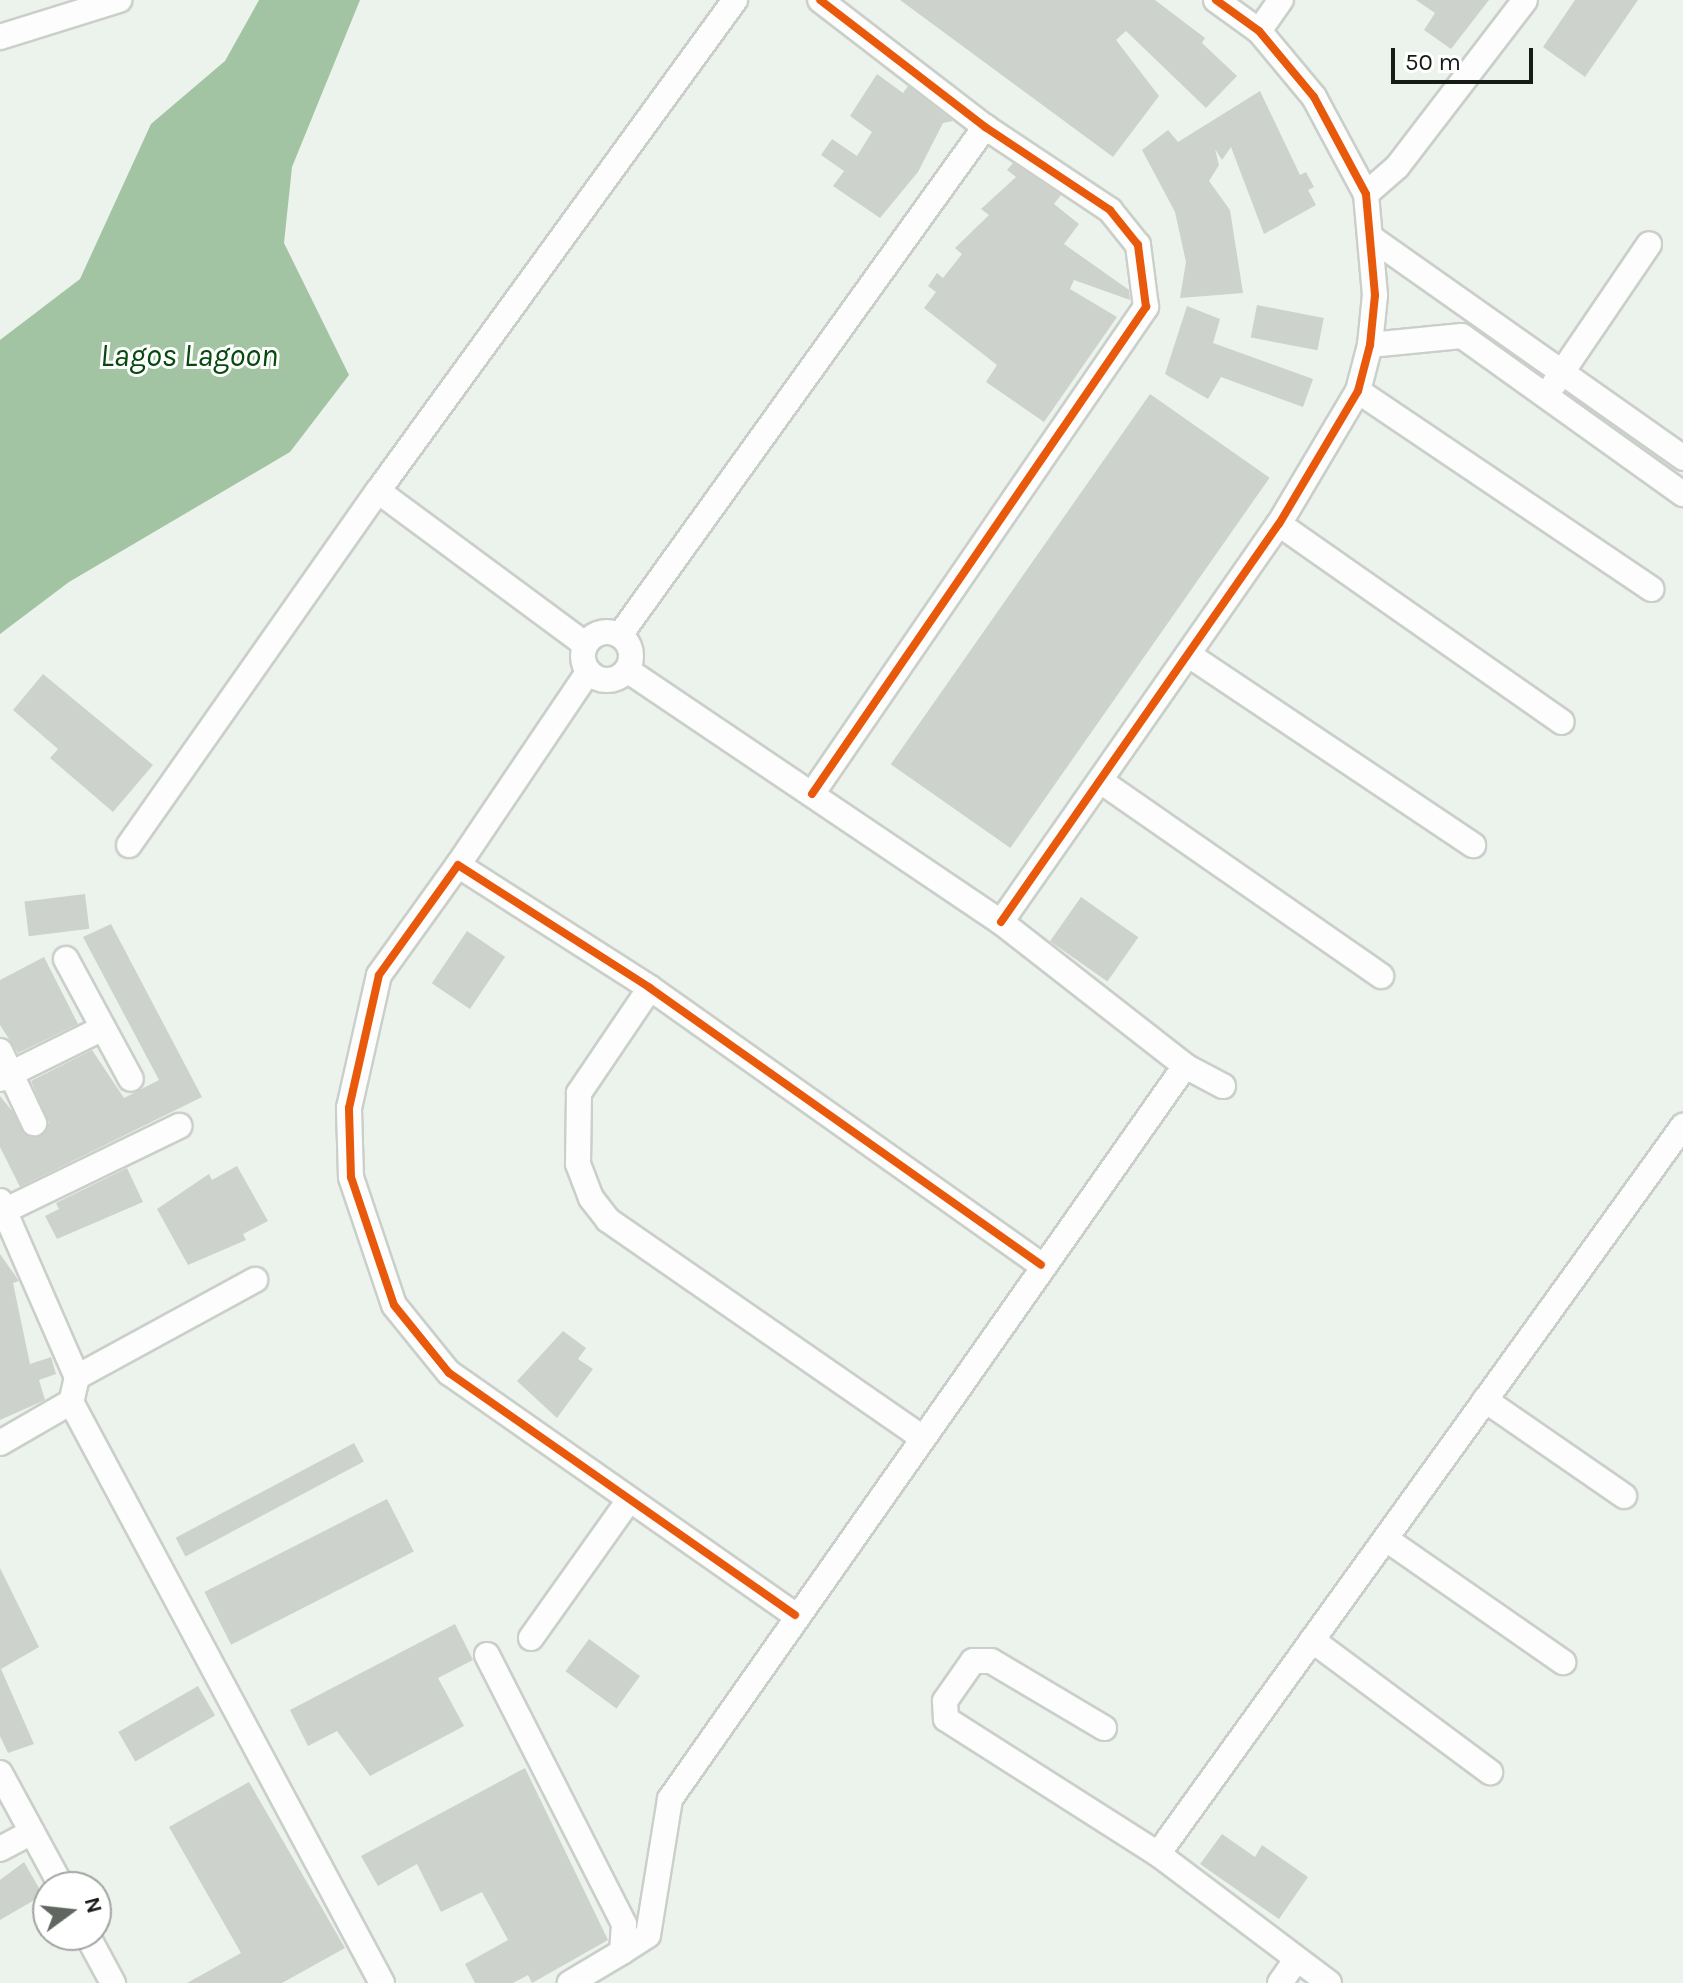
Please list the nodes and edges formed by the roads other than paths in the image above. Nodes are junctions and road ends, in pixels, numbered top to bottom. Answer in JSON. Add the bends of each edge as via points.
{"nodes":[{"id":1,"x":119,"y":0,"type":"edge"},
{"id":2,"x":735,"y":0,"type":"edge"},
{"id":3,"x":820,"y":0,"type":"edge"},
{"id":4,"x":1216,"y":0,"type":"edge"},
{"id":5,"x":1281,"y":0,"type":"edge"},
{"id":6,"x":1525,"y":0,"type":"edge"},
{"id":7,"x":1259,"y":31,"type":"junction"},
{"id":8,"x":0,"y":37,"type":"edge"},
{"id":9,"x":985,"y":127,"type":"junction"},
{"id":10,"x":1366,"y":194,"type":"junction"},
{"id":11,"x":1373,"y":239,"type":"junction"},
{"id":12,"x":1649,"y":244,"type":"dead end"},
{"id":13,"x":1370,"y":345,"type":"junction"},
{"id":14,"x":1563,"y":372,"type":"junction"},
{"id":15,"x":1358,"y":391,"type":"junction"},
{"id":16,"x":1547,"y":395,"type":"junction"},
{"id":17,"x":1680,"y":456,"type":"edge"},
{"id":18,"x":1662,"y":478,"type":"junction"},
{"id":19,"x":378,"y":491,"type":"junction"},
{"id":20,"x":1683,"y":494,"type":"edge"},
{"id":21,"x":1279,"y":524,"type":"junction"},
{"id":22,"x":1652,"y":589,"type":"dead end"},
{"id":23,"x":620,"y":635,"type":"junction"},
{"id":24,"x":585,"y":644,"type":"junction"},
{"id":25,"x":1189,"y":655,"type":"junction"},
{"id":26,"x":627,"y":670,"type":"junction"},
{"id":27,"x":588,"y":672,"type":"junction"},
{"id":28,"x":1562,"y":722,"type":"dead end"},
{"id":29,"x":1102,"y":782,"type":"junction"},
{"id":30,"x":812,"y":794,"type":"junction"},
{"id":31,"x":129,"y":845,"type":"dead end"},
{"id":32,"x":1473,"y":845,"type":"dead end"},
{"id":33,"x":458,"y":865,"type":"junction"},
{"id":34,"x":1001,"y":922,"type":"junction"},
{"id":35,"x":66,"y":959,"type":"dead end"},
{"id":36,"x":1381,"y":976,"type":"dead end"},
{"id":37,"x":650,"y":988,"type":"junction"},
{"id":38,"x":103,"y":1028,"type":"junction"},
{"id":39,"x":0,"y":1051,"type":"edge"},
{"id":40,"x":1185,"y":1066,"type":"junction"},
{"id":41,"x":6,"y":1076,"type":"edge"},
{"id":42,"x":131,"y":1079,"type":"dead end"},
{"id":43,"x":1223,"y":1086,"type":"dead end"},
{"id":44,"x":34,"y":1123,"type":"dead end"},
{"id":45,"x":179,"y":1126,"type":"dead end"},
{"id":46,"x":1683,"y":1126,"type":"edge"},
{"id":47,"x":2,"y":1206,"type":"edge"},
{"id":48,"x":1041,"y":1265,"type":"junction"},
{"id":49,"x":255,"y":1280,"type":"dead end"},
{"id":50,"x":77,"y":1377,"type":"junction"},
{"id":51,"x":1485,"y":1400,"type":"junction"},
{"id":52,"x":71,"y":1402,"type":"junction"},
{"id":53,"x":920,"y":1436,"type":"junction"},
{"id":54,"x":0,"y":1443,"type":"edge"},
{"id":55,"x":1624,"y":1496,"type":"dead end"},
{"id":56,"x":629,"y":1500,"type":"junction"},
{"id":57,"x":1386,"y":1539,"type":"junction"},
{"id":58,"x":795,"y":1615,"type":"junction"},
{"id":59,"x":531,"y":1638,"type":"dead end"},
{"id":60,"x":1312,"y":1640,"type":"junction"},
{"id":61,"x":487,"y":1655,"type":"dead end"},
{"id":62,"x":1563,"y":1662,"type":"dead end"},
{"id":63,"x":1104,"y":1728,"type":"dead end"},
{"id":64,"x":1490,"y":1772,"type":"dead end"},
{"id":65,"x":0,"y":1773,"type":"edge"},
{"id":66,"x":32,"y":1832,"type":"junction"},
{"id":67,"x":0,"y":1849,"type":"edge"},
{"id":68,"x":1158,"y":1854,"type":"junction"},
{"id":69,"x":53,"y":1871,"type":"edge"},
{"id":70,"x":96,"y":1951,"type":"edge"},
{"id":71,"x":622,"y":1952,"type":"junction"},
{"id":72,"x":1297,"y":1959,"type":"junction"},
{"id":73,"x":113,"y":1983,"type":"edge"},
{"id":74,"x":382,"y":1983,"type":"edge"},
{"id":75,"x":570,"y":1983,"type":"edge"},
{"id":76,"x":1280,"y":1983,"type":"edge"},
{"id":77,"x":1329,"y":1983,"type":"edge"}],
"edges":[{"from":1,"to":8,"type":"street"},
{"from":2,"to":19,"type":"street"},
{"from":3,"to":9,"type":"street"},
{"from":4,"to":7,"type":"street"},
{"from":5,"to":7,"type":"street"},
{"from":6,"to":10,"type":"street","via":[[1397,167]]},
{"from":7,"to":10,"type":"street","via":[[1314,97]]},
{"from":9,"to":23,"type":"street"},
{"from":9,"to":30,"type":"street","via":[[1110,210],[1138,245],[1146,307]]},
{"from":10,"to":11,"type":"street"},
{"from":11,"to":13,"type":"street"},
{"from":11,"to":14,"type":"street"},
{"from":12,"to":14,"type":"street"},
{"from":13,"to":15,"type":"street"},
{"from":13,"to":16,"type":"street","via":[[1462,336]]},
{"from":14,"to":16,"type":"street"},
{"from":14,"to":17,"type":"street"},
{"from":15,"to":21,"type":"street"},
{"from":15,"to":22,"type":"street"},
{"from":16,"to":18,"type":"street"},
{"from":17,"to":18,"type":"street"},
{"from":18,"to":20,"type":"street"},
{"from":19,"to":24,"type":"street"},
{"from":19,"to":31,"type":"street"},
{"from":21,"to":25,"type":"street"},
{"from":21,"to":28,"type":"street"},
{"from":23,"to":24,"type":"street","via":[[601,632]]},
{"from":23,"to":26,"type":"street","via":[[631,651]]},
{"from":24,"to":27,"type":"street"},
{"from":25,"to":29,"type":"street"},
{"from":25,"to":32,"type":"street"},
{"from":26,"to":27,"type":"street","via":[[612,680]]},
{"from":26,"to":30,"type":"street"},
{"from":27,"to":33,"type":"street"},
{"from":29,"to":34,"type":"street"},
{"from":29,"to":36,"type":"street"},
{"from":30,"to":34,"type":"street"},
{"from":33,"to":37,"type":"street"},
{"from":33,"to":56,"type":"street","via":[[379,975],[349,1108],[351,1177],[394,1305],[449,1373]]},
{"from":34,"to":40,"type":"street"},
{"from":35,"to":38,"type":"street"},
{"from":37,"to":48,"type":"street"},
{"from":37,"to":53,"type":"street","via":[[579,1093],[578,1164],[591,1198],[608,1220]]},
{"from":38,"to":41,"type":"street"},
{"from":38,"to":42,"type":"street"},
{"from":39,"to":41,"type":"street"},
{"from":40,"to":43,"type":"street"},
{"from":40,"to":48,"type":"street"},
{"from":41,"to":44,"type":"street"},
{"from":45,"to":47,"type":"street"},
{"from":46,"to":51,"type":"street"},
{"from":47,"to":50,"type":"street"},
{"from":48,"to":53,"type":"street"},
{"from":49,"to":50,"type":"street"},
{"from":50,"to":52,"type":"street"},
{"from":51,"to":55,"type":"street"},
{"from":51,"to":57,"type":"street"},
{"from":52,"to":54,"type":"street"},
{"from":52,"to":74,"type":"street"},
{"from":53,"to":58,"type":"street"},
{"from":56,"to":58,"type":"street"},
{"from":56,"to":59,"type":"street"},
{"from":57,"to":60,"type":"street"},
{"from":57,"to":62,"type":"street"},
{"from":58,"to":71,"type":"street","via":[[670,1799],[648,1935]]},
{"from":60,"to":64,"type":"street"},
{"from":60,"to":68,"type":"street"},
{"from":61,"to":71,"type":"street","via":[[617,1901]]},
{"from":63,"to":68,"type":"street","via":[[991,1661],[973,1661],[945,1701],[946,1719]]},
{"from":65,"to":66,"type":"street"},
{"from":66,"to":67,"type":"street"},
{"from":66,"to":69,"type":"street"},
{"from":68,"to":72,"type":"street"},
{"from":70,"to":73,"type":"street"},
{"from":71,"to":75,"type":"street"},
{"from":72,"to":76,"type":"street"},
{"from":72,"to":77,"type":"street"}]}
